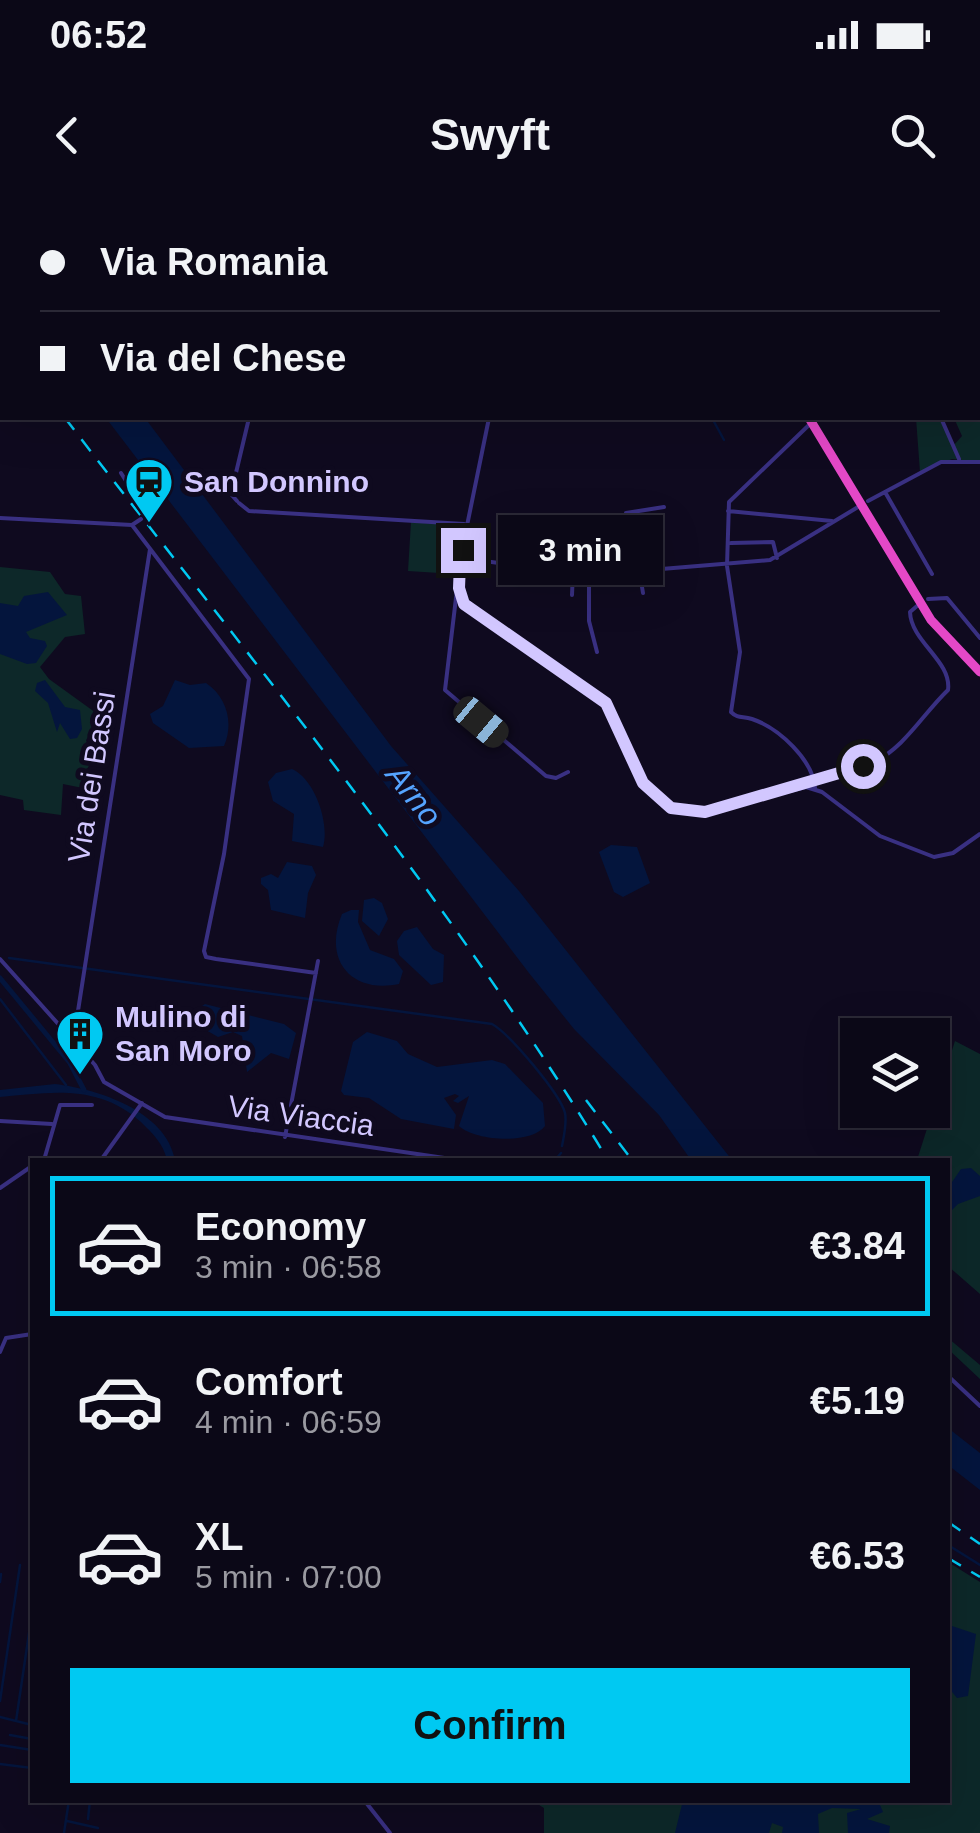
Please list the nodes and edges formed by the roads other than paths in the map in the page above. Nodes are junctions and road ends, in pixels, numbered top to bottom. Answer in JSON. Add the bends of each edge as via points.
{"nodes":[{"id":1,"x":249,"y":420,"type":"edge"},
{"id":2,"x":489,"y":420,"type":"edge"},
{"id":3,"x":813,"y":420,"type":"edge"},
{"id":4,"x":815,"y":420,"type":"edge"},
{"id":5,"x":942,"y":420,"type":"edge"},
{"id":6,"x":959,"y":459,"type":"junction"},
{"id":7,"x":980,"y":462,"type":"edge"},
{"id":8,"x":121,"y":473,"type":"dead end"},
{"id":9,"x":885,"y":492,"type":"junction"},
{"id":10,"x":868,"y":501,"type":"dead end"},
{"id":11,"x":858,"y":506,"type":"dead end"},
{"id":12,"x":664,"y":507,"type":"dead end"},
{"id":13,"x":728,"y":511,"type":"junction"},
{"id":14,"x":147,"y":514,"type":"dead end"},
{"id":15,"x":0,"y":518,"type":"edge"},
{"id":16,"x":141,"y":518,"type":"dead end"},
{"id":17,"x":832,"y":521,"type":"junction"},
{"id":18,"x":464,"y":524,"type":"junction"},
{"id":19,"x":132,"y":525,"type":"junction"},
{"id":20,"x":590,"y":536,"type":"dead end"},
{"id":21,"x":462,"y":538,"type":"junction"},
{"id":22,"x":731,"y":542,"type":"junction"},
{"id":23,"x":150,"y":549,"type":"junction"},
{"id":24,"x":470,"y":551,"type":"junction"},
{"id":25,"x":464,"y":557,"type":"junction"},
{"id":26,"x":482,"y":557,"type":"junction"},
{"id":27,"x":777,"y":558,"type":"junction"},
{"id":28,"x":727,"y":562,"type":"junction"},
{"id":29,"x":639,"y":569,"type":"junction"},
{"id":30,"x":632,"y":570,"type":"junction"},
{"id":31,"x":573,"y":571,"type":"junction"},
{"id":32,"x":587,"y":574,"type":"junction"},
{"id":33,"x":932,"y":574,"type":"dead end"},
{"id":34,"x":458,"y":594,"type":"junction"},
{"id":35,"x":643,"y":594,"type":"dead end"},
{"id":36,"x":572,"y":595,"type":"dead end"},
{"id":37,"x":928,"y":599,"type":"dead end"},
{"id":38,"x":917,"y":606,"type":"dead end"},
{"id":39,"x":980,"y":638,"type":"edge"},
{"id":40,"x":597,"y":652,"type":"dead end"},
{"id":41,"x":980,"y":670,"type":"edge"},
{"id":42,"x":568,"y":772,"type":"dead end"},
{"id":43,"x":812,"y":780,"type":"junction"},
{"id":44,"x":806,"y":787,"type":"junction"},
{"id":45,"x":815,"y":788,"type":"junction"},
{"id":46,"x":786,"y":789,"type":"junction"},
{"id":47,"x":705,"y":812,"type":"junction"},
{"id":48,"x":692,"y":818,"type":"dead end"},
{"id":49,"x":980,"y":834,"type":"edge"},
{"id":50,"x":0,"y":958,"type":"edge"},
{"id":51,"x":318,"y":961,"type":"dead end"},
{"id":52,"x":316,"y":972,"type":"junction"},
{"id":53,"x":73,"y":1043,"type":"junction"},
{"id":54,"x":92,"y":1104,"type":"dead end"},
{"id":55,"x":141,"y":1105,"type":"junction"},
{"id":56,"x":0,"y":1121,"type":"edge"},
{"id":57,"x":52,"y":1124,"type":"junction"},
{"id":58,"x":285,"y":1137,"type":"junction"},
{"id":59,"x":44,"y":1158,"type":"edge"},
{"id":60,"x":102,"y":1158,"type":"edge"},
{"id":61,"x":443,"y":1158,"type":"edge"},
{"id":62,"x":30,"y":1167,"type":"edge"},
{"id":63,"x":0,"y":1188,"type":"edge"},
{"id":64,"x":30,"y":1334,"type":"edge"},
{"id":65,"x":3,"y":1336,"type":"edge"},
{"id":66,"x":0,"y":1352,"type":"edge"},
{"id":67,"x":950,"y":1378,"type":"edge"},
{"id":68,"x":980,"y":1406,"type":"edge"},
{"id":69,"x":366,"y":1803,"type":"edge"},
{"id":70,"x":390,"y":1833,"type":"edge"}],
"edges":[{"from":1,"to":18,"type":"street","via":[[235,477],[224,486],[249,511]]},
{"from":2,"to":18,"type":"street"},
{"from":3,"to":13,"type":"street","via":[[731,498]]},
{"from":4,"to":41,"type":"highway","via":[[934,618]]},
{"from":5,"to":6,"type":"street"},
{"from":6,"to":7,"type":"street"},
{"from":6,"to":9,"type":"street","via":[[934,464]]},
{"from":8,"to":14,"type":"street"},
{"from":9,"to":10,"type":"street"},
{"from":9,"to":33,"type":"street"},
{"from":11,"to":17,"type":"street"},
{"from":12,"to":30,"type":"street","via":[[626,512]]},
{"from":13,"to":17,"type":"street"},
{"from":13,"to":22,"type":"street"},
{"from":15,"to":19,"type":"street"},
{"from":16,"to":19,"type":"street"},
{"from":17,"to":27,"type":"street"},
{"from":18,"to":21,"type":"street"},
{"from":19,"to":23,"type":"street"},
{"from":20,"to":32,"type":"street"},
{"from":21,"to":24,"type":"street"},
{"from":21,"to":25,"type":"street"},
{"from":22,"to":27,"type":"street","via":[[774,542]]},
{"from":22,"to":28,"type":"street"},
{"from":23,"to":52,"type":"street","via":[[249,679],[204,951]]},
{"from":23,"to":53,"type":"street","name":"Via dei Bassi"},
{"from":24,"to":25,"type":"street"},
{"from":24,"to":26,"type":"street"},
{"from":25,"to":26,"type":"street"},
{"from":25,"to":34,"type":"street"},
{"from":26,"to":31,"type":"street"},
{"from":27,"to":28,"type":"street"},
{"from":28,"to":29,"type":"street"},
{"from":28,"to":43,"type":"street","via":[[740,646],[730,712],[780,737],[808,766]]},
{"from":29,"to":30,"type":"street"},
{"from":29,"to":35,"type":"street"},
{"from":30,"to":32,"type":"street"},
{"from":31,"to":32,"type":"street"},
{"from":31,"to":36,"type":"street"},
{"from":32,"to":40,"type":"street"},
{"from":34,"to":42,"type":"street","via":[[447,692],[546,776]]},
{"from":34,"to":47,"type":"street","via":[[475,614],[606,703],[657,800]]},
{"from":37,"to":39,"type":"street","via":[[946,598]]},
{"from":38,"to":43,"type":"street","via":[[910,612],[912,624],[949,688],[904,743],[872,763]]},
{"from":43,"to":44,"type":"street"},
{"from":43,"to":45,"type":"street"},
{"from":43,"to":46,"type":"street"},
{"from":44,"to":45,"type":"street"},
{"from":44,"to":46,"type":"street"},
{"from":45,"to":49,"type":"street","via":[[874,832],[934,857]]},
{"from":46,"to":47,"type":"street"},
{"from":47,"to":48,"type":"street"},
{"from":50,"to":53,"type":"street","name":"Via Viaccia"},
{"from":51,"to":52,"type":"street"},
{"from":52,"to":58,"type":"street"},
{"from":53,"to":55,"type":"street","name":"Via Viaccia","via":[[104,1082]]},
{"from":54,"to":57,"type":"street","via":[[60,1105]]},
{"from":55,"to":58,"type":"street","name":"Via Viaccia","via":[[164,1118]]},
{"from":55,"to":60,"type":"street"},
{"from":56,"to":57,"type":"street"},
{"from":57,"to":59,"type":"street"},
{"from":58,"to":61,"type":"street","name":"Via Viaccia"},
{"from":62,"to":63,"type":"street"},
{"from":64,"to":65,"type":"street"},
{"from":65,"to":66,"type":"street"},
{"from":67,"to":68,"type":"street"},
{"from":69,"to":70,"type":"street"}]}
